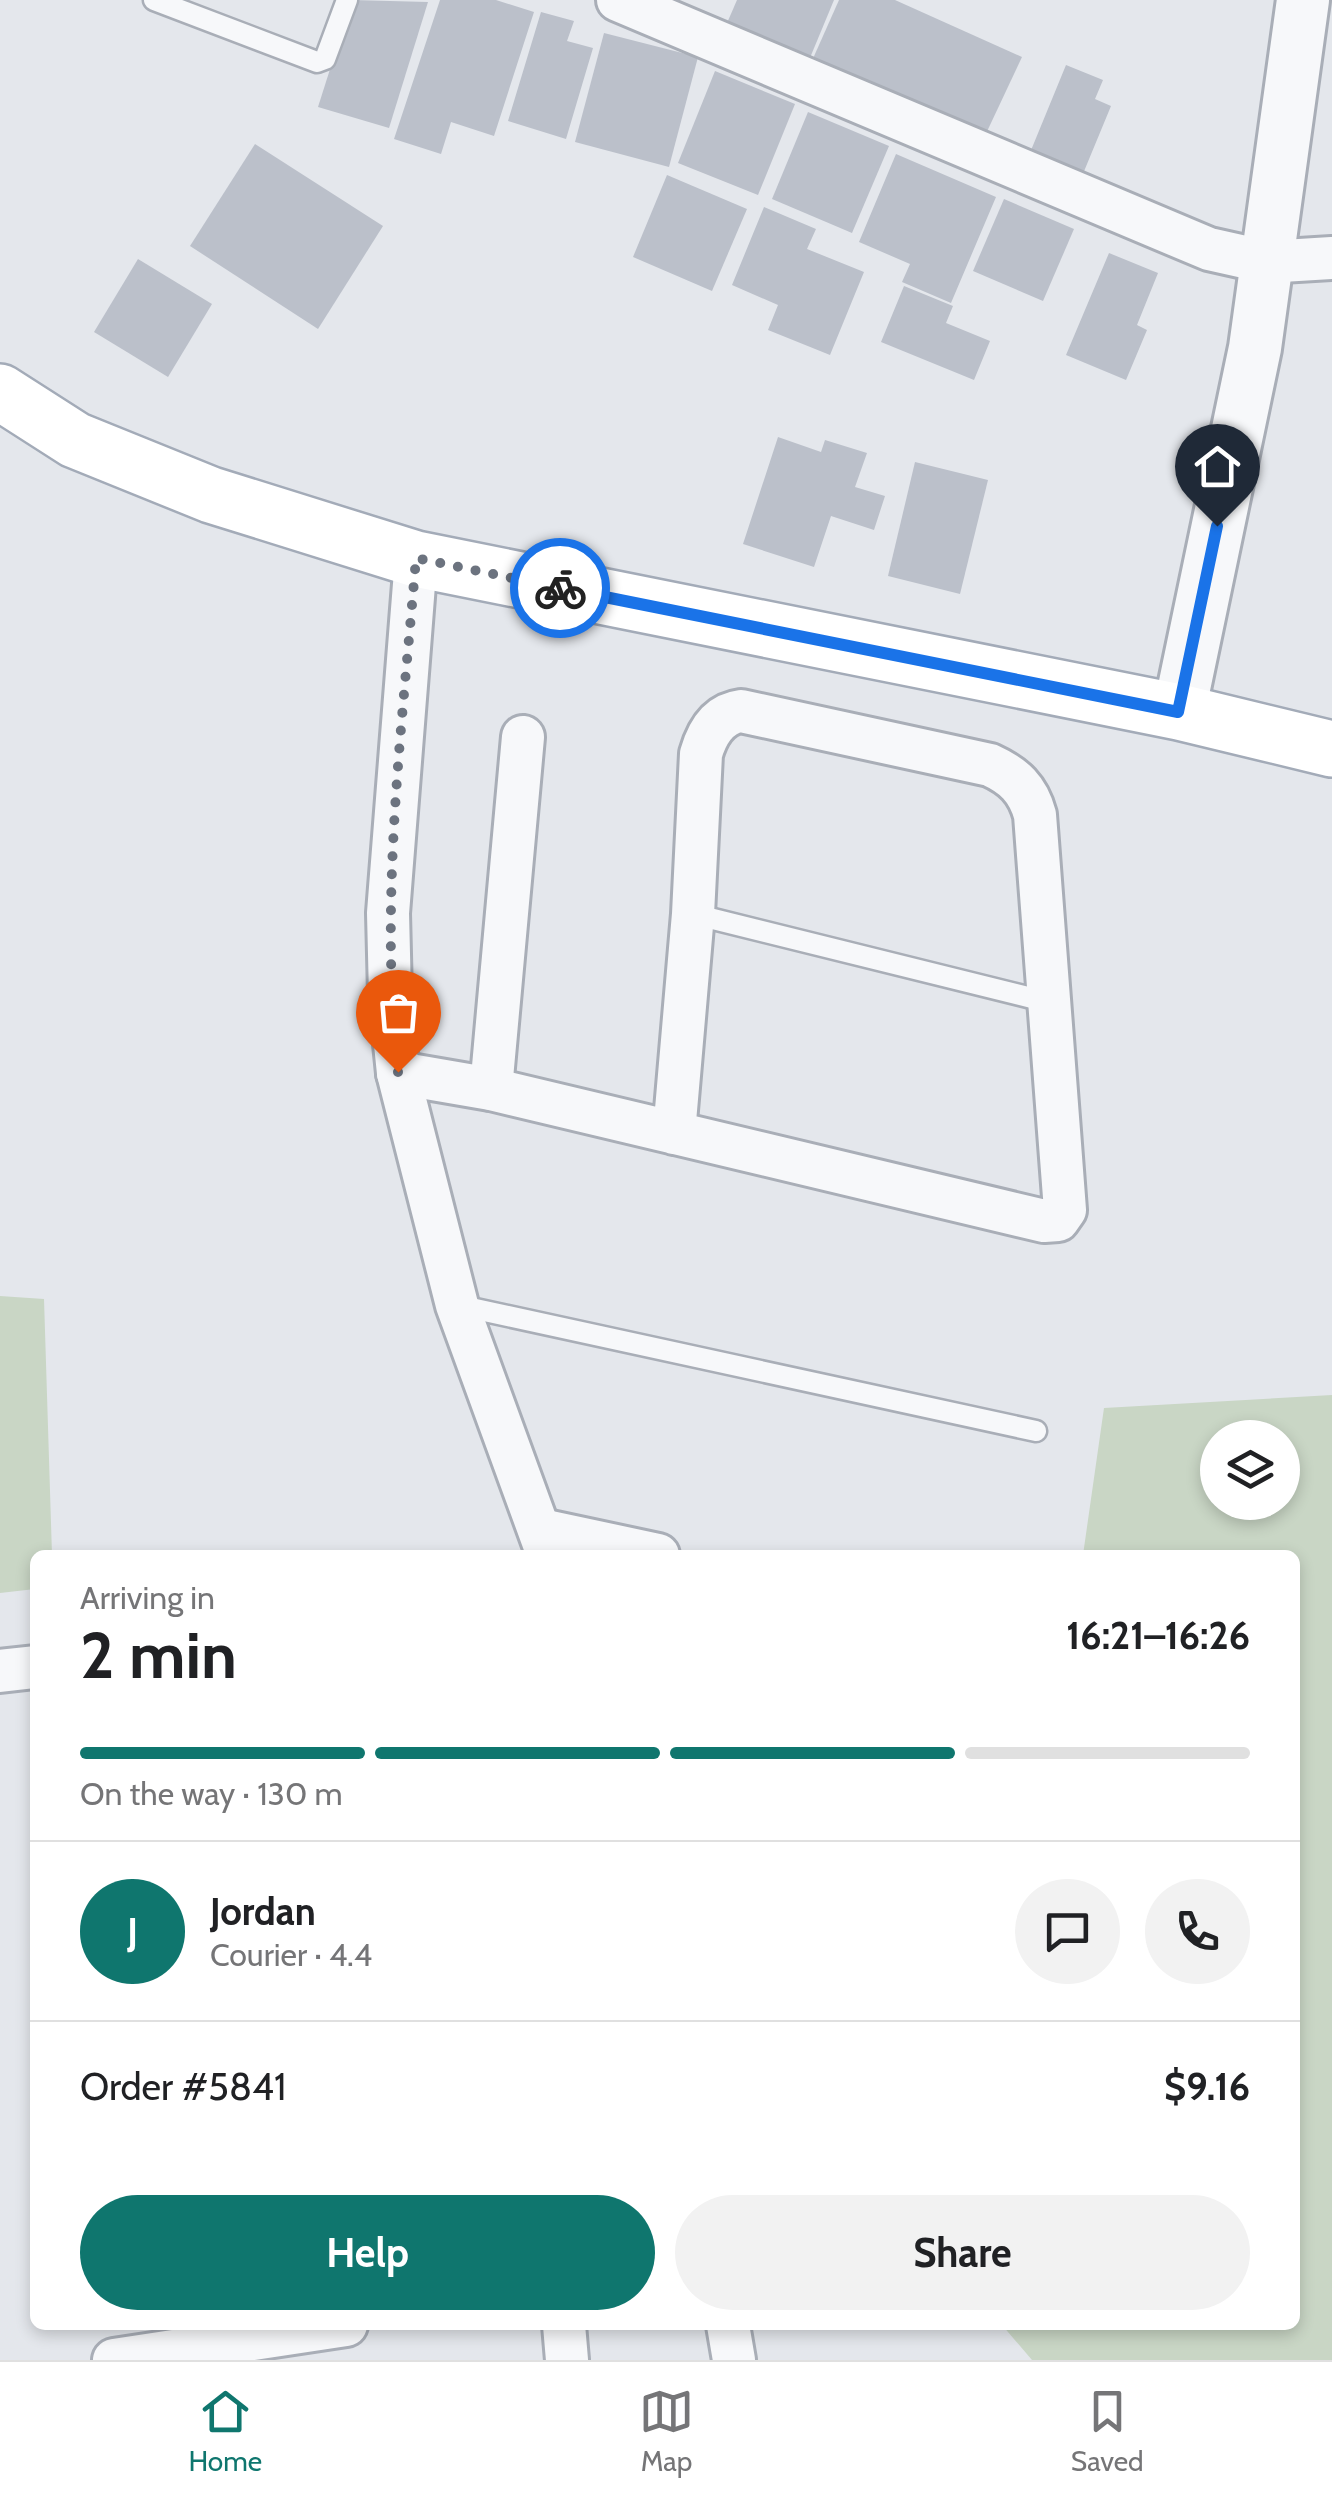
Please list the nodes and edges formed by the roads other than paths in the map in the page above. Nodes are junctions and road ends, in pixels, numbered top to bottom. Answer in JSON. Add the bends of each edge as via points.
{"nodes":[{"id":1,"x":154,"y":0,"type":"edge"},
{"id":2,"x":346,"y":0,"type":"edge"},
{"id":3,"x":618,"y":0,"type":"edge"},
{"id":4,"x":1303,"y":0,"type":"edge"},
{"id":5,"x":186,"y":6,"type":"edge"},
{"id":6,"x":1332,"y":258,"type":"edge"},
{"id":7,"x":1268,"y":262,"type":"junction"},
{"id":8,"x":0,"y":392,"type":"edge"},
{"id":9,"x":416,"y":558,"type":"junction"},
{"id":10,"x":1178,"y":712,"type":"junction"},
{"id":11,"x":523,"y":737,"type":"dead end"},
{"id":12,"x":1332,"y":749,"type":"edge"},
{"id":13,"x":693,"y":914,"type":"junction"},
{"id":14,"x":1048,"y":1002,"type":"junction"},
{"id":15,"x":398,"y":1072,"type":"junction"},
{"id":16,"x":490,"y":1089,"type":"junction"},
{"id":17,"x":674,"y":1133,"type":"junction"},
{"id":18,"x":457,"y":1304,"type":"junction"},
{"id":19,"x":1036,"y":1431,"type":"dead end"},
{"id":20,"x":545,"y":1543,"type":"edge"},
{"id":21,"x":611,"y":1550,"type":"edge"},
{"id":22,"x":30,"y":1668,"type":"edge"},
{"id":23,"x":0,"y":1671,"type":"edge"},
{"id":24,"x":313,"y":2330,"type":"edge"},
{"id":25,"x":564,"y":2330,"type":"edge"},
{"id":26,"x":729,"y":2330,"type":"edge"},
{"id":27,"x":114,"y":2360,"type":"edge"},
{"id":28,"x":566,"y":2360,"type":"edge"},
{"id":29,"x":734,"y":2360,"type":"edge"}],
"edges":[{"from":1,"to":5,"type":"lane"},
{"from":2,"to":5,"type":"lane","via":[[325,59],[317,62]]},
{"from":3,"to":7,"type":"street","via":[[1166,234]]},
{"from":4,"to":7,"type":"street"},
{"from":6,"to":7,"type":"street"},
{"from":7,"to":10,"type":"street"},
{"from":8,"to":9,"type":"main road","via":[[75,440],[211,495]]},
{"from":9,"to":10,"type":"main road"},
{"from":9,"to":15,"type":"street","via":[[388,913]]},
{"from":10,"to":12,"type":"main road"},
{"from":11,"to":16,"type":"street"},
{"from":13,"to":14,"type":"lane"},
{"from":13,"to":14,"type":"street","via":[[701,754],[723,716],[741,712],[990,765],[1010,774],[1035,815]]},
{"from":13,"to":17,"type":"street"},
{"from":14,"to":17,"type":"street","via":[[1065,1210],[1058,1220],[1044,1222]]},
{"from":15,"to":16,"type":"street"},
{"from":15,"to":18,"type":"street"},
{"from":16,"to":17,"type":"street"},
{"from":18,"to":19,"type":"lane"},
{"from":18,"to":20,"type":"street"},
{"from":20,"to":21,"type":"street"},
{"from":22,"to":23,"type":"street"},
{"from":24,"to":27,"type":"street"},
{"from":25,"to":28,"type":"street"},
{"from":26,"to":29,"type":"street"}]}
